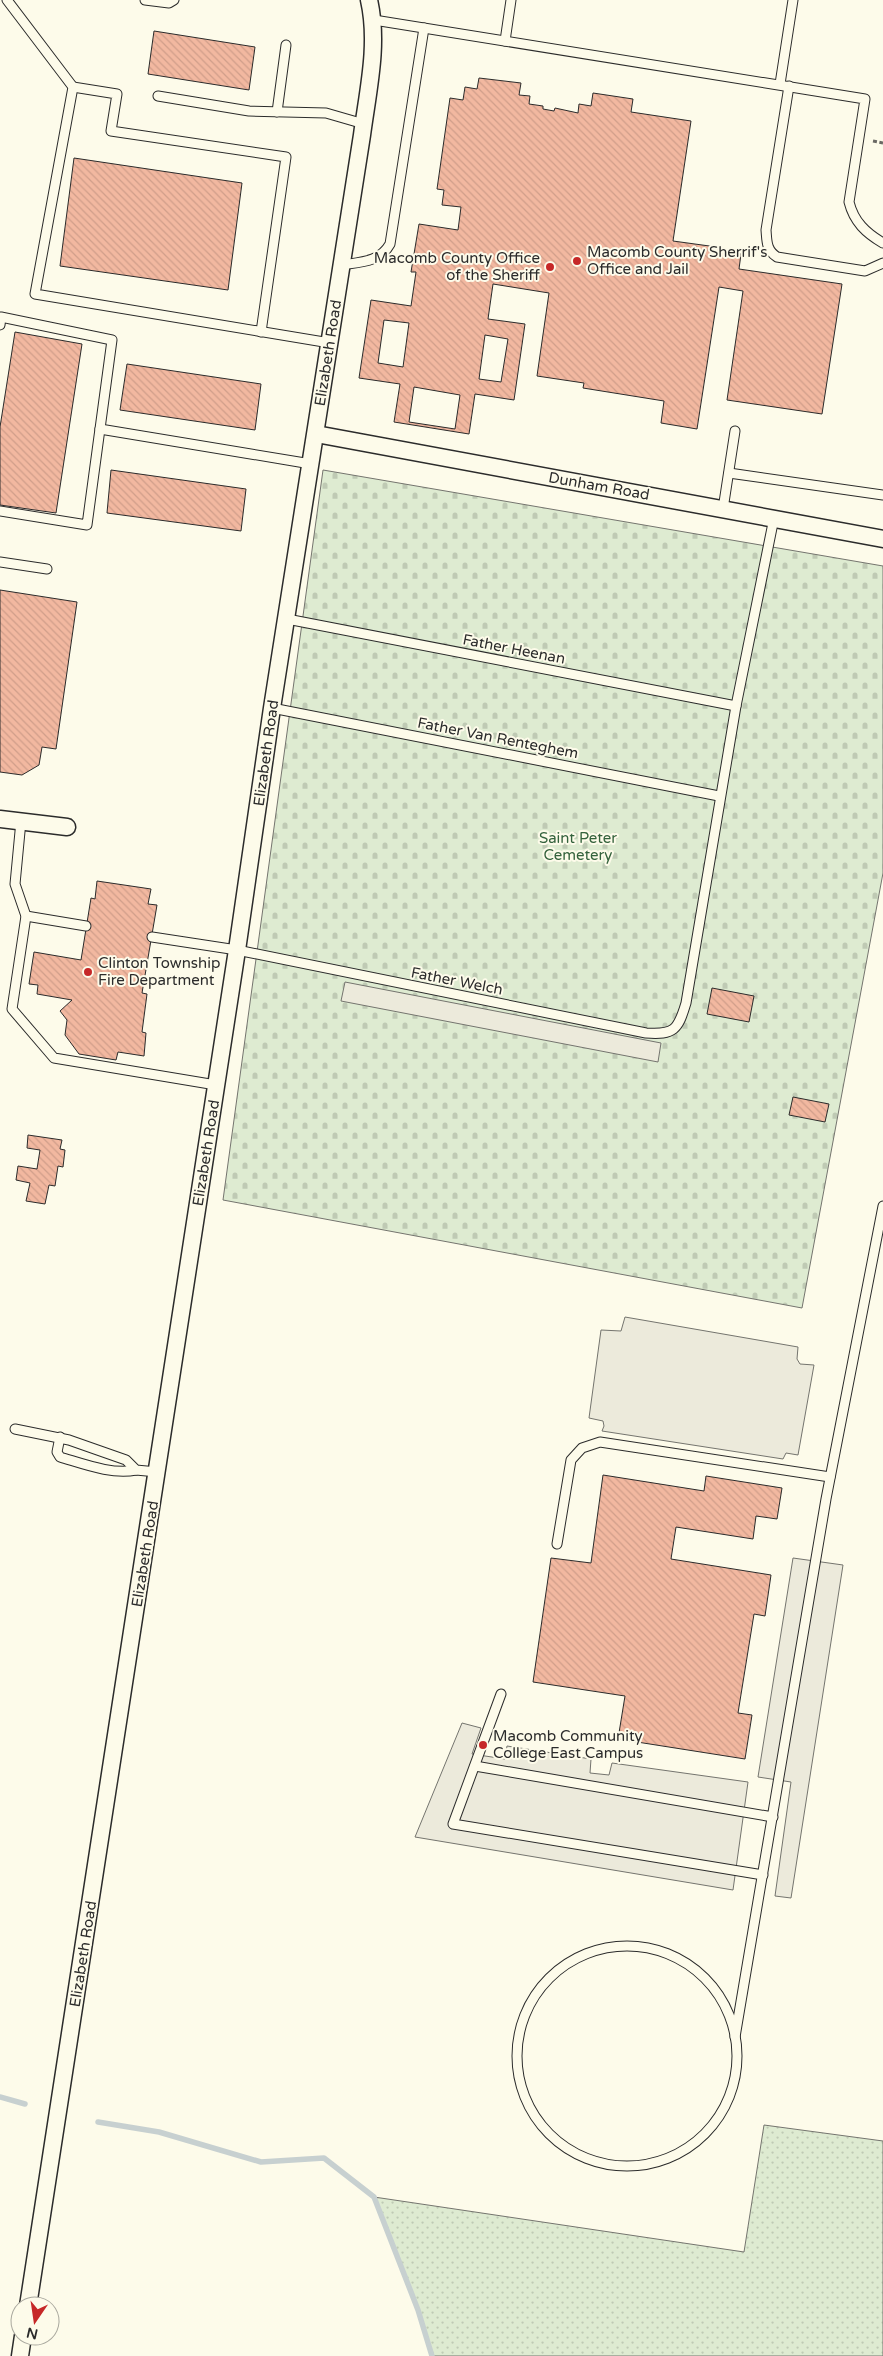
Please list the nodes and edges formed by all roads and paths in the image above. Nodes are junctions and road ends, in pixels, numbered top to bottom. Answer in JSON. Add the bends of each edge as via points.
{"nodes":[{"id":1,"x":7,"y":0,"type":"edge"},
{"id":2,"x":145,"y":0,"type":"edge"},
{"id":3,"x":174,"y":0,"type":"edge"},
{"id":4,"x":369,"y":0,"type":"edge"},
{"id":5,"x":512,"y":0,"type":"edge"},
{"id":6,"x":793,"y":0,"type":"edge"},
{"id":7,"x":374,"y":20,"type":"junction"},
{"id":8,"x":424,"y":28,"type":"junction"},
{"id":9,"x":505,"y":42,"type":"junction"},
{"id":10,"x":286,"y":46,"type":"dead end"},
{"id":11,"x":784,"y":85,"type":"junction"},
{"id":12,"x":73,"y":87,"type":"junction"},
{"id":13,"x":158,"y":96,"type":"dead end"},
{"id":14,"x":277,"y":112,"type":"junction"},
{"id":15,"x":364,"y":124,"type":"junction"},
{"id":16,"x":873,"y":141,"type":"dead end"},
{"id":17,"x":883,"y":143,"type":"edge"},
{"id":18,"x":883,"y":243,"type":"edge"},
{"id":19,"x":883,"y":264,"type":"edge"},
{"id":20,"x":342,"y":265,"type":"junction"},
{"id":21,"x":0,"y":325,"type":"edge"},
{"id":22,"x":261,"y":332,"type":"junction"},
{"id":23,"x":330,"y":343,"type":"junction"},
{"id":24,"x":100,"y":429,"type":"junction"},
{"id":25,"x":735,"y":431,"type":"dead end"},
{"id":26,"x":316,"y":434,"type":"junction"},
{"id":27,"x":311,"y":464,"type":"junction"},
{"id":28,"x":729,"y":473,"type":"junction"},
{"id":29,"x":883,"y":495,"type":"edge"},
{"id":30,"x":724,"y":509,"type":"junction"},
{"id":31,"x":0,"y":511,"type":"edge"},
{"id":32,"x":774,"y":518,"type":"junction"},
{"id":33,"x":883,"y":539,"type":"edge"},
{"id":34,"x":0,"y":562,"type":"edge"},
{"id":35,"x":47,"y":569,"type":"dead end"},
{"id":36,"x":286,"y":619,"type":"junction"},
{"id":37,"x":736,"y":706,"type":"junction"},
{"id":38,"x":272,"y":708,"type":"junction"},
{"id":39,"x":719,"y":796,"type":"junction"},
{"id":40,"x":0,"y":819,"type":"edge"},
{"id":41,"x":21,"y":821,"type":"junction"},
{"id":42,"x":67,"y":827,"type":"dead end"},
{"id":43,"x":26,"y":916,"type":"junction"},
{"id":44,"x":86,"y":926,"type":"dead end"},
{"id":45,"x":152,"y":937,"type":"dead end"},
{"id":46,"x":237,"y":950,"type":"junction"},
{"id":47,"x":216,"y":1085,"type":"junction"},
{"id":48,"x":883,"y":1206,"type":"edge"},
{"id":49,"x":15,"y":1428,"type":"dead end"},
{"id":50,"x":60,"y":1438,"type":"junction"},
{"id":51,"x":136,"y":1470,"type":"junction"},
{"id":52,"x":157,"y":1472,"type":"junction"},
{"id":53,"x":830,"y":1477,"type":"junction"},
{"id":54,"x":557,"y":1544,"type":"dead end"},
{"id":55,"x":501,"y":1694,"type":"dead end"},
{"id":56,"x":475,"y":1766,"type":"junction"},
{"id":57,"x":772,"y":1817,"type":"junction"},
{"id":58,"x":763,"y":1875,"type":"junction"},
{"id":59,"x":736,"y":2037,"type":"junction"},
{"id":60,"x":30,"y":2296,"type":"edge"}],
"edges":[{"from":1,"to":12,"type":"lane"},
{"from":2,"to":3,"type":"lane","via":[[169,3]]},
{"from":4,"to":7,"type":"street","name":"Elizabeth Road"},
{"from":5,"to":9,"type":"lane"},
{"from":6,"to":11,"type":"lane"},
{"from":7,"to":8,"type":"lane"},
{"from":7,"to":15,"type":"street","name":"Elizabeth Road"},
{"from":8,"to":9,"type":"lane"},
{"from":8,"to":20,"type":"lane","via":[[390,244],[385,253],[375,259]]},
{"from":9,"to":11,"type":"lane"},
{"from":10,"to":14,"type":"lane"},
{"from":11,"to":18,"type":"lane","via":[[865,98],[849,202],[852,216],[863,229]]},
{"from":11,"to":19,"type":"lane","via":[[766,230],[771,254],[865,271]]},
{"from":12,"to":22,"type":"lane","via":[[117,94],[111,131],[286,157]]},
{"from":12,"to":22,"type":"lane","via":[[35,294]]},
{"from":13,"to":14,"type":"lane","via":[[250,111]]},
{"from":14,"to":15,"type":"lane","via":[[326,113]]},
{"from":15,"to":20,"type":"street","name":"Elizabeth Road"},
{"from":16,"to":17,"type":"path"},
{"from":20,"to":23,"type":"street","name":"Elizabeth Road"},
{"from":21,"to":24,"type":"lane","via":[[2,317],[112,340]]},
{"from":22,"to":23,"type":"lane"},
{"from":23,"to":26,"type":"street","name":"Elizabeth Road"},
{"from":24,"to":27,"type":"lane"},
{"from":24,"to":31,"type":"lane","via":[[87,525]]},
{"from":25,"to":28,"type":"lane"},
{"from":26,"to":27,"type":"street","name":"Elizabeth Road"},
{"from":26,"to":30,"type":"street","name":"Dunham Road"},
{"from":27,"to":36,"type":"street","name":"Elizabeth Road"},
{"from":28,"to":29,"type":"lane"},
{"from":28,"to":30,"type":"lane"},
{"from":30,"to":32,"type":"street","name":"Dunham Road"},
{"from":32,"to":33,"type":"street","name":"Dunham Road"},
{"from":32,"to":37,"type":"lane"},
{"from":34,"to":35,"type":"lane"},
{"from":36,"to":37,"type":"lane","name":"Father Heenan"},
{"from":36,"to":38,"type":"street","name":"Elizabeth Road"},
{"from":37,"to":39,"type":"lane"},
{"from":38,"to":39,"type":"lane","name":"Father Van Renteghem"},
{"from":38,"to":46,"type":"street","name":"Elizabeth Road"},
{"from":39,"to":46,"type":"lane","name":"Father Welch","via":[[686,1003],[672,1032],[646,1033]]},
{"from":40,"to":41,"type":"street"},
{"from":41,"to":42,"type":"street"},
{"from":41,"to":43,"type":"lane","via":[[16,884]]},
{"from":43,"to":44,"type":"lane"},
{"from":43,"to":47,"type":"lane","via":[[12,1009],[54,1058]]},
{"from":45,"to":46,"type":"lane","name":"Father Welch"},
{"from":46,"to":47,"type":"street","name":"Elizabeth Road"},
{"from":47,"to":52,"type":"street","name":"Elizabeth Road"},
{"from":48,"to":53,"type":"lane"},
{"from":49,"to":50,"type":"lane"},
{"from":50,"to":51,"type":"lane","via":[[126,1460]]},
{"from":50,"to":51,"type":"lane","via":[[60,1457],[94,1467],[125,1472]]},
{"from":51,"to":52,"type":"lane"},
{"from":52,"to":60,"type":"street","name":"Elizabeth Road"},
{"from":53,"to":54,"type":"lane","via":[[600,1442],[582,1448],[572,1460]]},
{"from":53,"to":57,"type":"lane"},
{"from":55,"to":56,"type":"lane"},
{"from":56,"to":57,"type":"lane"},
{"from":56,"to":58,"type":"lane","via":[[454,1824]]},
{"from":57,"to":58,"type":"lane"},
{"from":58,"to":59,"type":"lane"},
{"from":59,"to":59,"type":"lane","via":[[738,2061],[730,2098],[710,2130],[680,2153],[645,2165],[607,2165],[573,2153],[545,2132],[525,2102],[516,2068],[518,2032],[530,1999],[553,1972],[583,1953],[618,1944],[656,1948],[690,1964],[717,1990],[734,2024]]}]}
